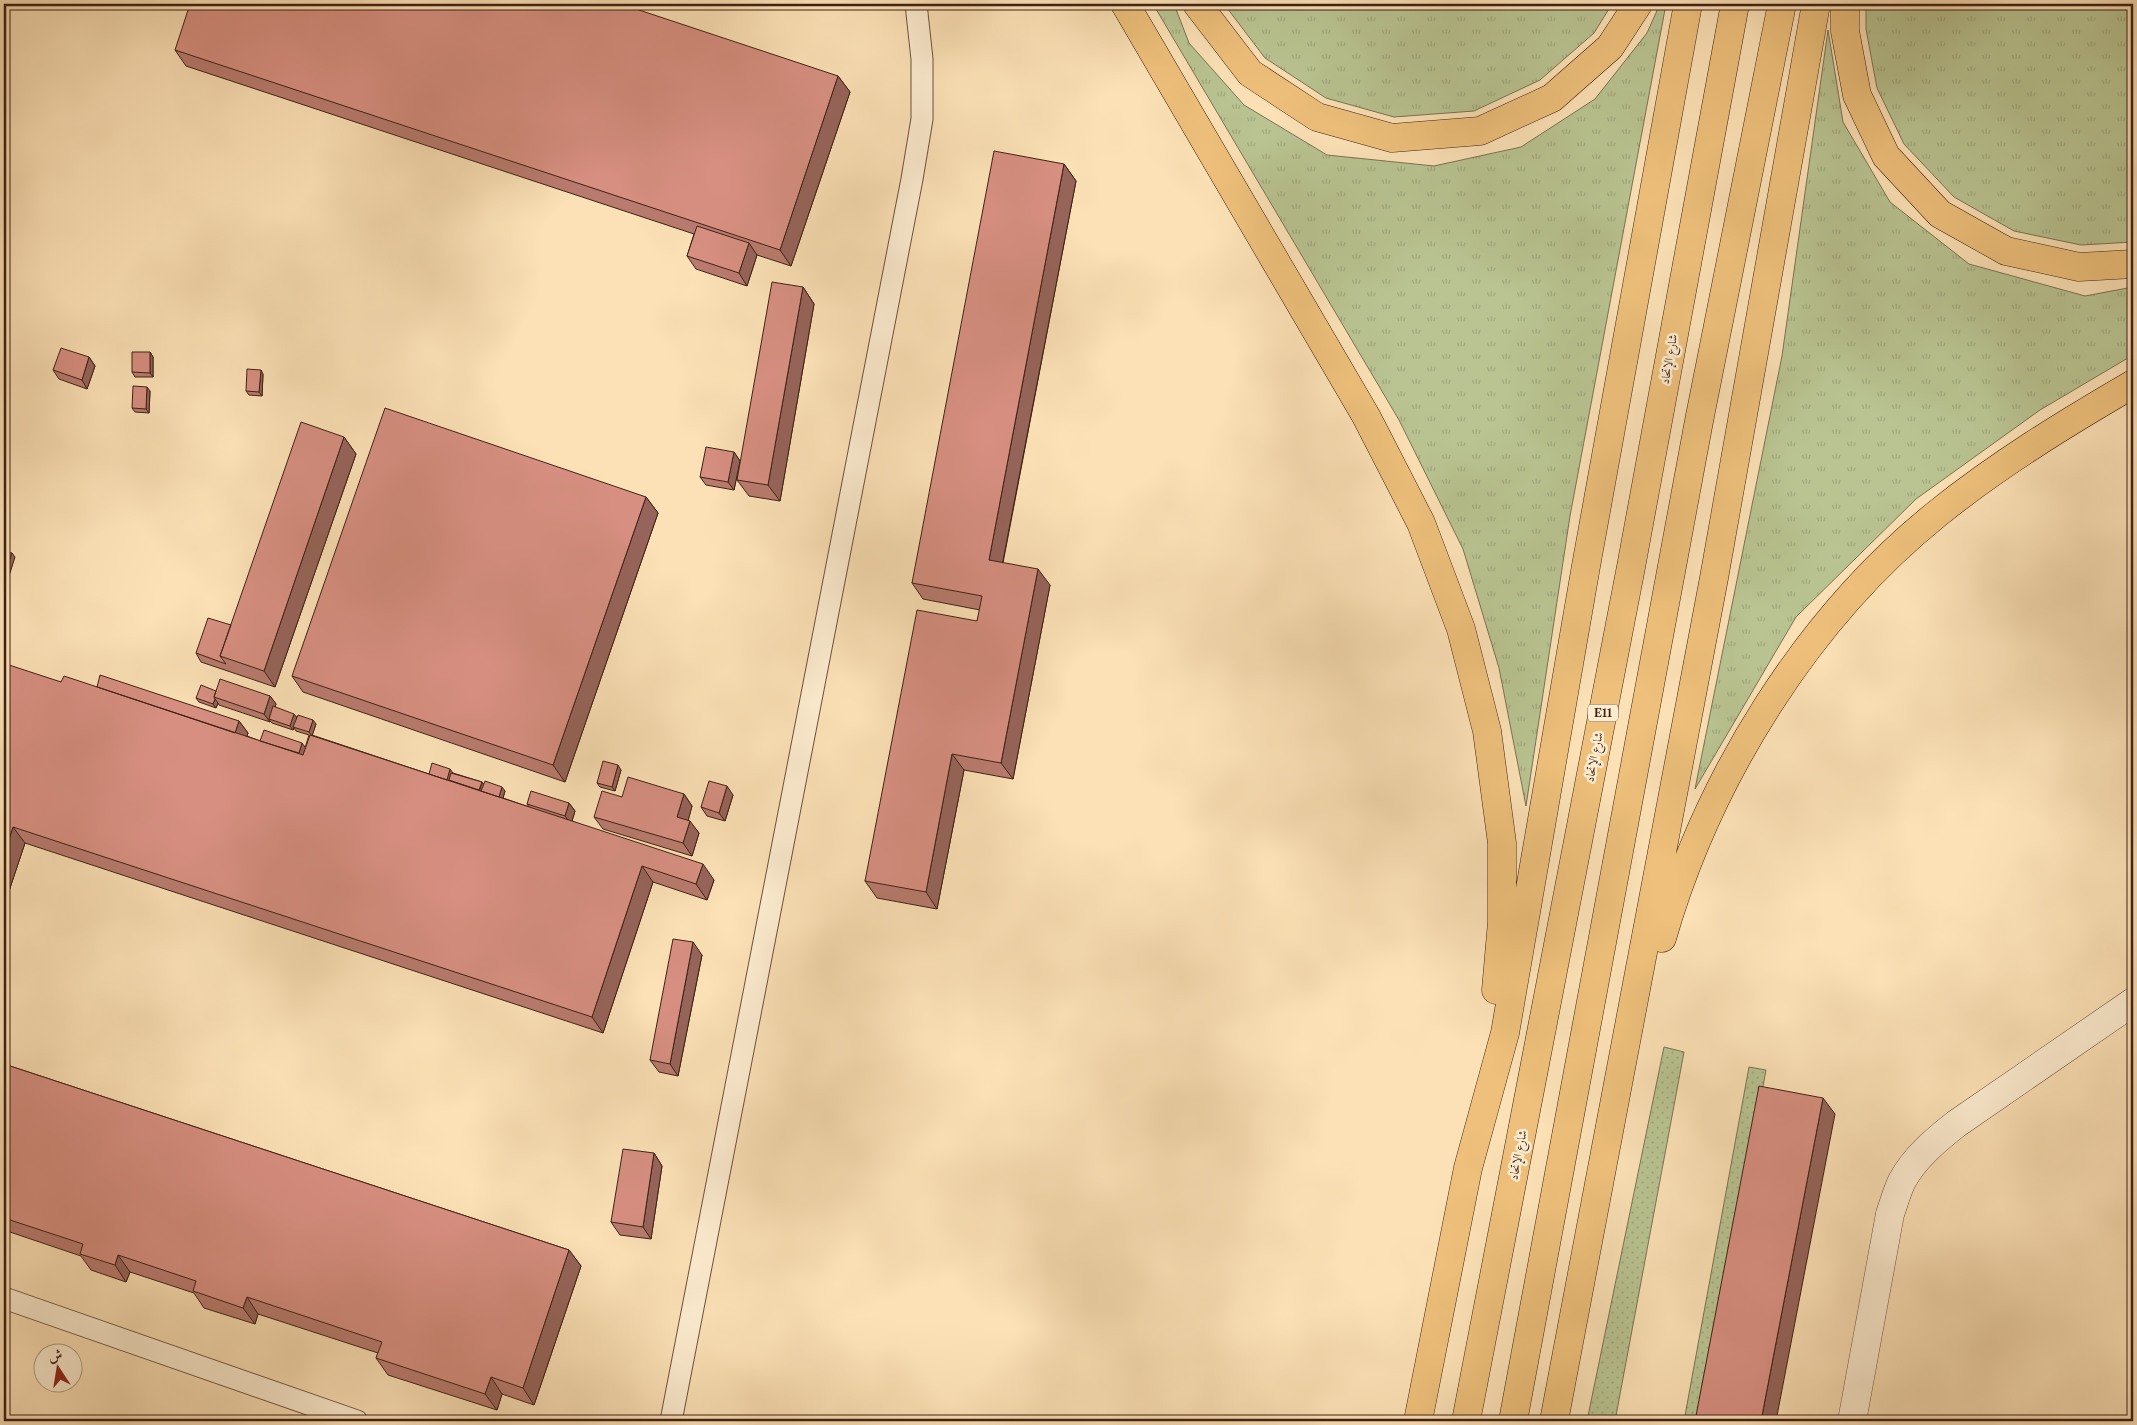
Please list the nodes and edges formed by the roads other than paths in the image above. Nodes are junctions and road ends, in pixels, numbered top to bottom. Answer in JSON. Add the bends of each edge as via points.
{"nodes":[{"id":1,"x":916,"y":4,"type":"edge"},
{"id":2,"x":1126,"y":4,"type":"edge"},
{"id":3,"x":1197,"y":4,"type":"edge"},
{"id":4,"x":1638,"y":4,"type":"edge"},
{"id":5,"x":1688,"y":4,"type":"edge"},
{"id":6,"x":1735,"y":4,"type":"edge"},
{"id":7,"x":1782,"y":4,"type":"edge"},
{"id":8,"x":1816,"y":4,"type":"edge"},
{"id":9,"x":1845,"y":4,"type":"edge"},
{"id":10,"x":2133,"y":264,"type":"edge"},
{"id":11,"x":2133,"y":384,"type":"edge"},
{"id":12,"x":2133,"y":1002,"type":"edge"},
{"id":13,"x":1612,"y":1123,"type":"junction"},
{"id":14,"x":1468,"y":1168,"type":"junction"},
{"id":15,"x":4,"y":1298,"type":"edge"},
{"id":16,"x":358,"y":1421,"type":"edge"},
{"id":17,"x":671,"y":1421,"type":"edge"},
{"id":18,"x":1418,"y":1421,"type":"edge"},
{"id":19,"x":1466,"y":1421,"type":"edge"},
{"id":20,"x":1513,"y":1421,"type":"edge"},
{"id":21,"x":1554,"y":1421,"type":"edge"},
{"id":22,"x":1852,"y":1421,"type":"edge"}],
"edges":[{"from":1,"to":17,"type":"street","via":[[922,59],[922,119],[914,170]]},
{"from":2,"to":14,"type":"main road","via":[[1366,416],[1421,523],[1461,630],[1486,731],[1502,843],[1502,922],[1493,1013]]},
{"from":3,"to":4,"type":"main road","via":[[1250,73],[1317,117],[1392,138],[1480,131],[1552,98],[1610,47]]},
{"from":5,"to":14,"type":"main road","via":[[1505,1032]]},
{"from":6,"to":19,"type":"main road","name":"شارع الإتحاد","number":"E11","via":[[1633,558]]},
{"from":7,"to":20,"type":"main road","via":[[1697,431]]},
{"from":8,"to":13,"type":"main road","via":[[1714,578]]},
{"from":9,"to":10,"type":"main road","via":[[1845,31],[1857,95],[1886,156],[1940,214],[2006,251],[2080,267]]},
{"from":11,"to":13,"type":"main road","via":[[2015,456],[1937,514],[1865,580],[1808,647],[1761,718],[1717,796],[1693,850],[1670,909]]},
{"from":12,"to":22,"type":"street","via":[[1956,1124],[1916,1160],[1902,1182],[1890,1214]]},
{"from":13,"to":21,"type":"main road"},
{"from":14,"to":18,"type":"main road"},
{"from":15,"to":16,"type":"street"}]}
